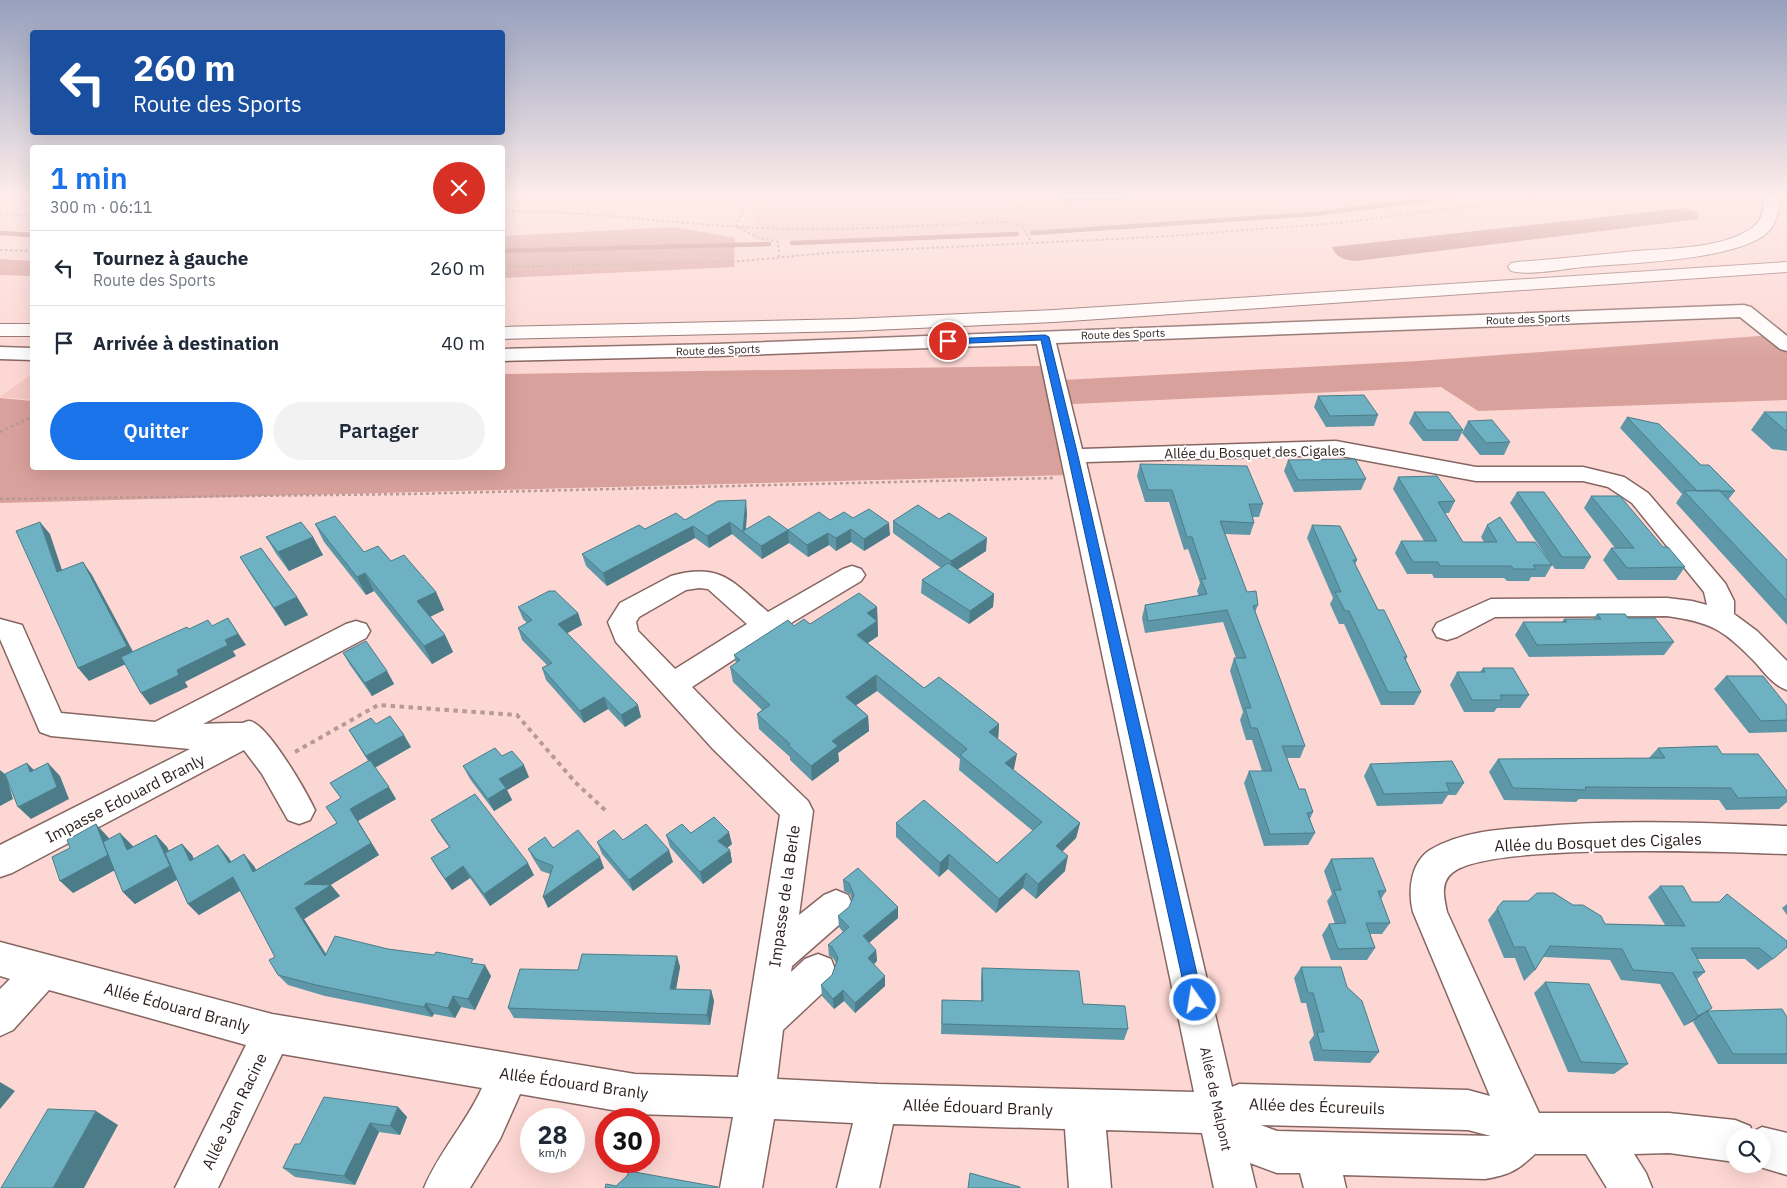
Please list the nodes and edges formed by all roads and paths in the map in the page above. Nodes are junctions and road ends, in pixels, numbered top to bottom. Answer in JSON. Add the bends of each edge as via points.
{"nodes":[{"id":1,"x":779,"y":251,"type":"edge"},
{"id":2,"x":858,"y":251,"type":"edge"},
{"id":3,"x":1688,"y":251,"type":"edge"},
{"id":4,"x":1787,"y":256,"type":"edge"},
{"id":5,"x":779,"y":257,"type":"junction"},
{"id":6,"x":505,"y":267,"type":"edge"},
{"id":7,"x":1787,"y":267,"type":"edge"},
{"id":8,"x":1787,"y":280,"type":"edge"},
{"id":9,"x":873,"y":310,"type":"junction"},
{"id":10,"x":0,"y":316,"type":"edge"},
{"id":11,"x":30,"y":316,"type":"edge"},
{"id":12,"x":505,"y":320,"type":"edge"},
{"id":13,"x":1049,"y":327,"type":"junction"},
{"id":14,"x":0,"y":330,"type":"edge"},
{"id":15,"x":30,"y":330,"type":"edge"},
{"id":16,"x":505,"y":333,"type":"edge"},
{"id":17,"x":1787,"y":345,"type":"edge"},
{"id":18,"x":0,"y":353,"type":"edge"},
{"id":19,"x":30,"y":354,"type":"edge"},
{"id":20,"x":505,"y":355,"type":"edge"},
{"id":21,"x":30,"y":418,"type":"edge"},
{"id":22,"x":0,"y":432,"type":"edge"},
{"id":23,"x":1076,"y":467,"type":"junction"},
{"id":24,"x":0,"y":499,"type":"edge"},
{"id":25,"x":852,"y":575,"type":"dead end"},
{"id":26,"x":1720,"y":618,"type":"junction"},
{"id":27,"x":766,"y":625,"type":"junction"},
{"id":28,"x":0,"y":629,"type":"edge"},
{"id":29,"x":1447,"y":630,"type":"dead end"},
{"id":30,"x":356,"y":632,"type":"dead end"},
{"id":31,"x":1787,"y":679,"type":"edge"},
{"id":32,"x":674,"y":684,"type":"junction"},
{"id":33,"x":249,"y":733,"type":"junction"},
{"id":34,"x":158,"y":734,"type":"junction"},
{"id":35,"x":273,"y":765,"type":"junction"},
{"id":36,"x":299,"y":810,"type":"dead end"},
{"id":37,"x":607,"y":812,"type":"dead end"},
{"id":38,"x":1787,"y":840,"type":"edge"},
{"id":39,"x":0,"y":862,"type":"edge"},
{"id":40,"x":836,"y":906,"type":"dead end"},
{"id":41,"x":775,"y":957,"type":"junction"},
{"id":42,"x":0,"y":959,"type":"edge"},
{"id":43,"x":42,"y":971,"type":"junction"},
{"id":44,"x":818,"y":972,"type":"dead end"},
{"id":45,"x":0,"y":1017,"type":"edge"},
{"id":46,"x":766,"y":1020,"type":"junction"},
{"id":47,"x":272,"y":1033,"type":"junction"},
{"id":48,"x":509,"y":1074,"type":"junction"},
{"id":49,"x":756,"y":1098,"type":"junction"},
{"id":50,"x":878,"y":1104,"type":"junction"},
{"id":51,"x":1084,"y":1109,"type":"junction"},
{"id":52,"x":1221,"y":1116,"type":"junction"},
{"id":53,"x":1527,"y":1134,"type":"junction"},
{"id":54,"x":1598,"y":1135,"type":"junction"},
{"id":55,"x":1726,"y":1140,"type":"edge"},
{"id":56,"x":1771,"y":1150,"type":"edge"},
{"id":57,"x":1787,"y":1154,"type":"edge"},
{"id":58,"x":1320,"y":1171,"type":"edge"},
{"id":59,"x":196,"y":1188,"type":"edge"},
{"id":60,"x":445,"y":1188,"type":"edge"},
{"id":61,"x":741,"y":1188,"type":"edge"},
{"id":62,"x":858,"y":1188,"type":"edge"},
{"id":63,"x":1090,"y":1188,"type":"edge"},
{"id":64,"x":1235,"y":1188,"type":"edge"},
{"id":65,"x":1631,"y":1188,"type":"edge"}],
"edges":[{"from":1,"to":5,"type":"path"},
{"from":2,"to":5,"type":"path"},
{"from":3,"to":9,"type":"highway","via":[[1436,275]]},
{"from":4,"to":9,"type":"highway","via":[[1263,292]]},
{"from":5,"to":6,"type":"path","via":[[742,261]]},
{"from":7,"to":13,"type":"highway"},
{"from":8,"to":13,"type":"highway","via":[[1304,308]]},
{"from":9,"to":12,"type":"highway"},
{"from":10,"to":11,"type":"highway"},
{"from":13,"to":16,"type":"highway","via":[[852,325]]},
{"from":13,"to":17,"type":"street","name":"Route des Sports","via":[[1744,311]]},
{"from":13,"to":20,"type":"street","name":"Route des Sports","via":[[717,350]]},
{"from":13,"to":23,"type":"street","name":"Allée de Malpont"},
{"from":14,"to":15,"type":"highway"},
{"from":18,"to":19,"type":"street"},
{"from":21,"to":22,"type":"path"},
{"from":23,"to":24,"type":"path","via":[[421,494]]},
{"from":23,"to":26,"type":"street","name":"Allée du Bosquet des Cigales","via":[[1336,448],[1476,474],[1584,474],[1616,482],[1640,498],[1716,589],[1721,601]]},
{"from":23,"to":52,"type":"street","name":"Allée de Malpont"},
{"from":25,"to":27,"type":"street"},
{"from":26,"to":29,"type":"street","via":[[1667,607],[1491,608]]},
{"from":26,"to":31,"type":"street","via":[[1735,627]]},
{"from":27,"to":32,"type":"street"},
{"from":27,"to":32,"type":"street","name":"Impasse de la Berle","via":[[716,582],[699,579],[680,582],[629,610],[622,622],[626,635]]},
{"from":28,"to":34,"type":"street","name":"Impasse Edouard Branly","via":[[12,632],[51,724]]},
{"from":30,"to":34,"type":"street"},
{"from":32,"to":41,"type":"street","name":"Impasse de la Berle","via":[[724,740],[797,811]]},
{"from":33,"to":34,"type":"street","name":"Impasse Edouard Branly","via":[[190,737]]},
{"from":33,"to":35,"type":"street"},
{"from":33,"to":39,"type":"street","name":"Impasse Edouard Branly"},
{"from":35,"to":36,"type":"street"},
{"from":35,"to":37,"type":"path","via":[[378,705],[517,715],[575,782]]},
{"from":38,"to":53,"type":"street","name":"Allée du Bosquet des Cigales","via":[[1670,837],[1508,843],[1457,853],[1433,870],[1426,880],[1425,892],[1430,912]]},
{"from":40,"to":41,"type":"street"},
{"from":41,"to":46,"type":"street","name":"Impasse de la Berle"},
{"from":42,"to":43,"type":"street","name":"Allée Édouard Branly"},
{"from":43,"to":45,"type":"street"},
{"from":43,"to":47,"type":"street","name":"Allée Édouard Branly"},
{"from":44,"to":46,"type":"street"},
{"from":46,"to":49,"type":"street","name":"Impasse de la Berle"},
{"from":47,"to":48,"type":"street","name":"Allée Édouard Branly"},
{"from":47,"to":59,"type":"street","name":"Allée Jean Racine"},
{"from":48,"to":49,"type":"street","name":"Allée Édouard Branly","via":[[635,1094]]},
{"from":48,"to":60,"type":"street","via":[[486,1125]]},
{"from":49,"to":50,"type":"street","name":"Allée Édouard Branly"},
{"from":49,"to":61,"type":"street","name":"Impasse de la Berle"},
{"from":50,"to":51,"type":"street","name":"Allée Édouard Branly"},
{"from":50,"to":62,"type":"street"},
{"from":51,"to":52,"type":"street","name":"Allée Édouard Branly","via":[[1195,1112]]},
{"from":51,"to":63,"type":"street"},
{"from":52,"to":53,"type":"street","name":"Allée des Écureuils","via":[[1239,1104],[1468,1110],[1498,1118]]},
{"from":52,"to":58,"type":"street","via":[[1249,1142]]},
{"from":52,"to":64,"type":"street","name":"Allée de Malpont"},
{"from":53,"to":54,"type":"street","name":"Allée des Écureuils"},
{"from":53,"to":58,"type":"street","via":[[1504,1155]]},
{"from":54,"to":55,"type":"street","name":"Allée des Écureuils","via":[[1669,1133]]},
{"from":54,"to":65,"type":"street"},
{"from":56,"to":57,"type":"street"}]}
